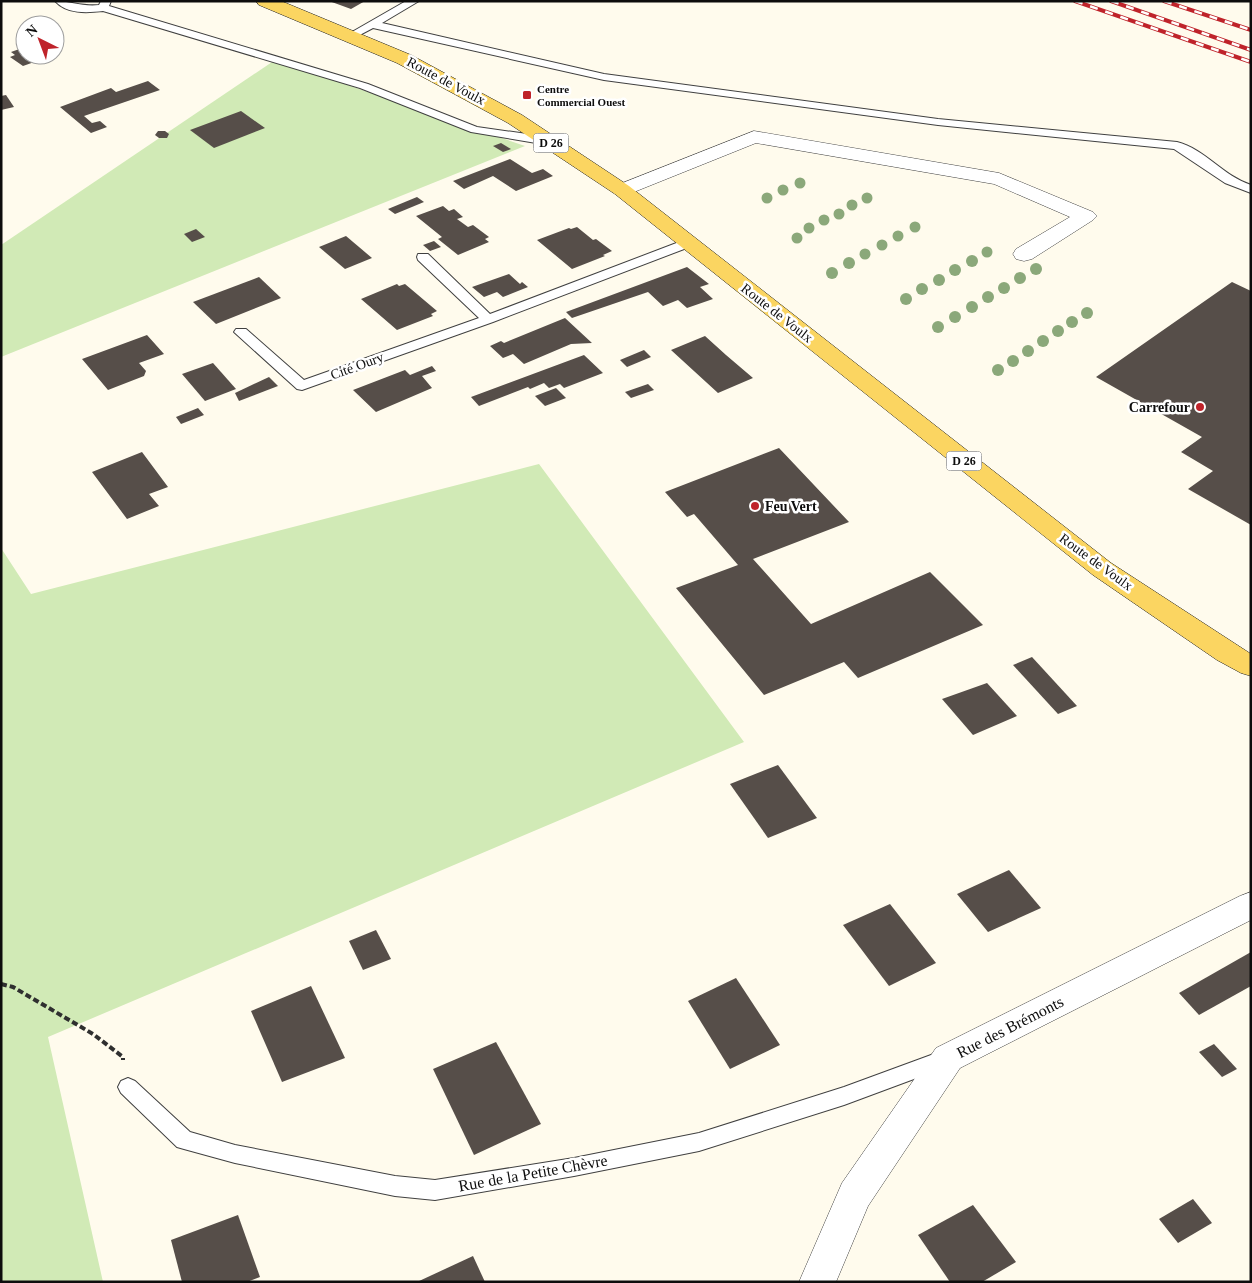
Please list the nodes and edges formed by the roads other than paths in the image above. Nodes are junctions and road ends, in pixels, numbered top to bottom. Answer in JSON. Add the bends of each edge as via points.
{"nodes":[{"id":1,"x":60,"y":1,"type":"edge"},
{"id":2,"x":414,"y":1,"type":"edge"},
{"id":3,"x":270,"y":3,"type":"edge"},
{"id":4,"x":105,"y":4,"type":"edge"},
{"id":5,"x":372,"y":24,"type":"junction"},
{"id":6,"x":350,"y":36,"type":"junction"},
{"id":7,"x":548,"y":141,"type":"junction"},
{"id":8,"x":1251,"y":189,"type":"edge"},
{"id":9,"x":622,"y":190,"type":"junction"},
{"id":10,"x":687,"y":243,"type":"junction"},
{"id":11,"x":1024,"y":254,"type":"dead end"},
{"id":12,"x":423,"y":257,"type":"dead end"},
{"id":13,"x":488,"y":319,"type":"junction"},
{"id":14,"x":241,"y":332,"type":"dead end"},
{"id":15,"x":1251,"y":666,"type":"edge"},
{"id":16,"x":1251,"y":905,"type":"edge"},
{"id":17,"x":948,"y":1058,"type":"junction"},
{"id":18,"x":128,"y":1088,"type":"road end"},
{"id":19,"x":817,"y":1282,"type":"edge"}],
"edges":[{"from":1,"to":4,"type":"lane","via":[[66,6],[86,10]]},
{"from":2,"to":5,"type":"lane"},
{"from":3,"to":6,"type":"main road","name":"Route de Voulx","number":"D 26"},
{"from":4,"to":7,"type":"lane","via":[[364,86],[476,130]]},
{"from":5,"to":6,"type":"lane"},
{"from":5,"to":8,"type":"lane","via":[[604,77],[938,122],[1177,146],[1199,158],[1221,177]]},
{"from":6,"to":7,"type":"main road","name":"Route de Voulx","number":"D 26","via":[[404,59],[516,119]]},
{"from":7,"to":9,"type":"main road","name":"Route de Voulx","number":"D 26"},
{"from":9,"to":10,"type":"main road","name":"Route de Voulx","number":"D 26"},
{"from":9,"to":11,"type":"street","via":[[754,137],[999,179],[1086,216]]},
{"from":10,"to":13,"type":"lane","name":"Cité Oury"},
{"from":10,"to":15,"type":"main road","name":"Route de Voulx","number":"D 26","via":[[1102,569],[1226,653]]},
{"from":12,"to":13,"type":"lane"},
{"from":13,"to":14,"type":"lane","name":"Cité Oury","via":[[302,386]]},
{"from":16,"to":17,"type":"street","name":"Rue des Brémonts"},
{"from":17,"to":18,"type":"lane","name":"Rue de la Petite Chèvre","via":[[844,1096],[699,1142],[435,1190],[395,1186],[235,1154],[184,1140]]},
{"from":17,"to":19,"type":"street","name":"Rue des Brémonts","via":[[855,1194]]}]}
